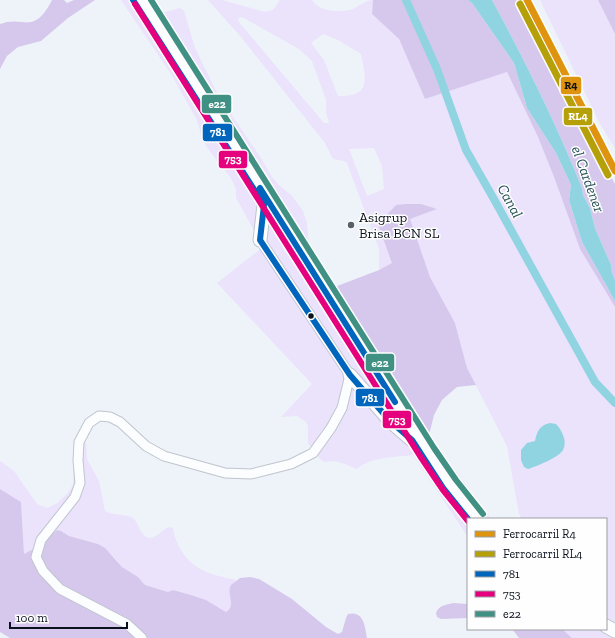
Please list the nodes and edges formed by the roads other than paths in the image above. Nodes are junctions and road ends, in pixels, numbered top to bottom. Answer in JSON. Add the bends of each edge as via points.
{"nodes":[{"id":1,"x":133,"y":0,"type":"edge"},
{"id":2,"x":142,"y":0,"type":"edge"},
{"id":3,"x":264,"y":205,"type":"junction"},
{"id":4,"x":260,"y":240,"type":"joint"},
{"id":5,"x":350,"y":375,"type":"junction"},
{"id":6,"x":412,"y":440,"type":"junction"},
{"id":7,"x":467,"y":518,"type":"edge"},
{"id":8,"x":476,"y":518,"type":"edge"},
{"id":9,"x":142,"y":638,"type":"edge"}],
"edges":[{"from":1,"to":3,"type":"highway"},
{"from":2,"to":8,"type":"highway","via":[[427,452]]},
{"from":3,"to":4,"type":"highway"},
{"from":3,"to":6,"type":"highway"},
{"from":4,"to":5,"type":"street"},
{"from":5,"to":6,"type":"highway","via":[[390,421]]},
{"from":5,"to":9,"type":"street","via":[[342,408],[313,453],[291,464],[252,474],[225,473],[164,456],[146,446],[120,422],[110,417],[99,416],[89,423],[79,442],[80,483],[75,497],[41,540],[36,557],[43,571],[60,589],[127,624]]},
{"from":6,"to":7,"type":"highway","via":[[443,488]]}]}
